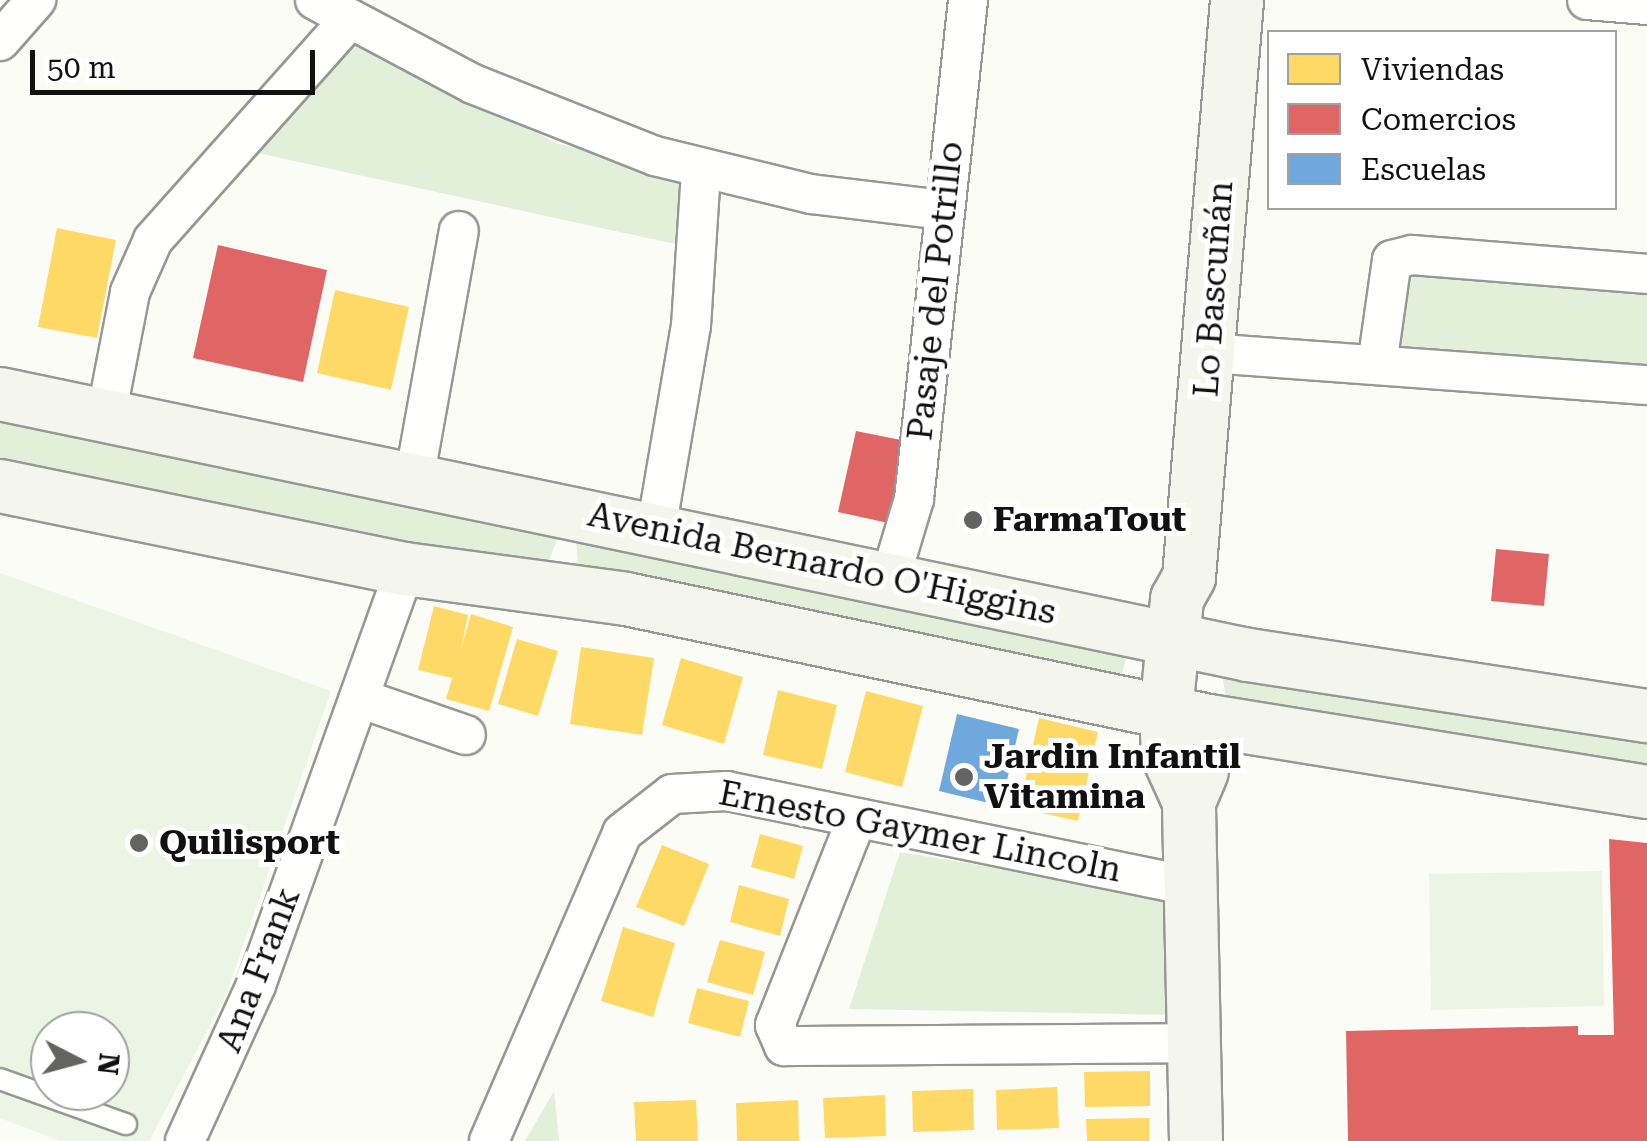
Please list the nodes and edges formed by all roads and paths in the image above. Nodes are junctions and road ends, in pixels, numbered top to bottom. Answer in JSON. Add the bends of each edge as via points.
{"nodes":[{"id":1,"x":36,"y":0,"type":"edge"},
{"id":2,"x":315,"y":0,"type":"edge"},
{"id":3,"x":968,"y":0,"type":"edge"},
{"id":4,"x":1236,"y":0,"type":"edge"},
{"id":5,"x":1588,"y":0,"type":"edge"},
{"id":6,"x":1647,"y":5,"type":"edge"},
{"id":7,"x":348,"y":21,"type":"junction"},
{"id":8,"x":0,"y":40,"type":"edge"},
{"id":9,"x":701,"y":170,"type":"junction"},
{"id":10,"x":944,"y":210,"type":"junction"},
{"id":11,"x":459,"y":231,"type":"dead end"},
{"id":12,"x":1647,"y":274,"type":"edge"},
{"id":13,"x":1209,"y":353,"type":"junction"},
{"id":14,"x":1378,"y":365,"type":"junction"},
{"id":15,"x":1647,"y":384,"type":"edge"},
{"id":16,"x":0,"y":394,"type":"edge"},
{"id":17,"x":106,"y":416,"type":"junction"},
{"id":18,"x":414,"y":480,"type":"junction"},
{"id":19,"x":0,"y":486,"type":"edge"},
{"id":20,"x":656,"y":530,"type":"junction"},
{"id":21,"x":404,"y":569,"type":"junction"},
{"id":22,"x":890,"y":578,"type":"junction"},
{"id":23,"x":1194,"y":643,"type":"junction"},
{"id":24,"x":358,"y":698,"type":"junction"},
{"id":25,"x":1647,"y":716,"type":"edge"},
{"id":26,"x":1187,"y":717,"type":"junction"},
{"id":27,"x":466,"y":735,"type":"dead end"},
{"id":28,"x":1647,"y":792,"type":"edge"},
{"id":29,"x":857,"y":818,"type":"junction"},
{"id":30,"x":1190,"y":886,"type":"junction"},
{"id":31,"x":1194,"y":1043,"type":"junction"},
{"id":32,"x":0,"y":1079,"type":"edge"},
{"id":33,"x":126,"y":1124,"type":"dead end"},
{"id":34,"x":185,"y":1141,"type":"edge"},
{"id":35,"x":488,"y":1141,"type":"edge"},
{"id":36,"x":1196,"y":1141,"type":"edge"}],
"edges":[{"from":1,"to":8,"type":"street"},
{"from":2,"to":7,"type":"street"},
{"from":3,"to":10,"type":"street","name":"Pasaje del Potrillo"},
{"from":4,"to":13,"type":"main road","name":"Lo Bascuñán"},
{"from":5,"to":6,"type":"street"},
{"from":7,"to":9,"type":"street","via":[[535,111]]},
{"from":7,"to":17,"type":"street","via":[[153,240],[130,292]]},
{"from":9,"to":10,"type":"street","via":[[811,194]]},
{"from":9,"to":20,"type":"street","via":[[691,326]]},
{"from":10,"to":22,"type":"street","name":"Pasaje del Potrillo","via":[[914,499]]},
{"from":11,"to":18,"type":"street"},
{"from":12,"to":14,"type":"street","via":[[1412,255],[1392,260]]},
{"from":13,"to":14,"type":"street"},
{"from":13,"to":23,"type":"main road","name":"Lo Bascuñán","via":[[1189,577]]},
{"from":14,"to":15,"type":"street"},
{"from":16,"to":17,"type":"main road","name":"Avenida Bernardo O'Higgins"},
{"from":17,"to":18,"type":"main road","name":"Avenida Bernardo O'Higgins"},
{"from":18,"to":20,"type":"main road","name":"Avenida Bernardo O'Higgins"},
{"from":19,"to":21,"type":"main road"},
{"from":20,"to":22,"type":"main road","name":"Avenida Bernardo O'Higgins"},
{"from":21,"to":24,"type":"street","name":"Ana Frank"},
{"from":21,"to":26,"type":"main road","via":[[626,598]]},
{"from":22,"to":23,"type":"main road","name":"Avenida Bernardo O'Higgins"},
{"from":23,"to":25,"type":"main road","name":"Avenida Bernardo O'Higgins"},
{"from":23,"to":26,"type":"main road","name":"Lo Bascuñán"},
{"from":24,"to":27,"type":"street"},
{"from":24,"to":34,"type":"street","name":"Ana Frank","via":[[252,998]]},
{"from":26,"to":28,"type":"main road"},
{"from":26,"to":30,"type":"main road","name":"Lo Bascuñán","via":[[1168,756],[1189,802]]},
{"from":29,"to":30,"type":"street","name":"Ernesto Gaymer Lincoln"},
{"from":29,"to":31,"type":"street","via":[[778,1016],[779,1040],[800,1050]]},
{"from":29,"to":35,"type":"street","name":"Ernesto Gaymer Lincoln","via":[[709,788],[653,803],[613,853]]},
{"from":30,"to":31,"type":"main road","name":"Lo Bascuñán"},
{"from":31,"to":36,"type":"main road","name":"Lo Bascuñán"},
{"from":32,"to":33,"type":"lane"}]}
